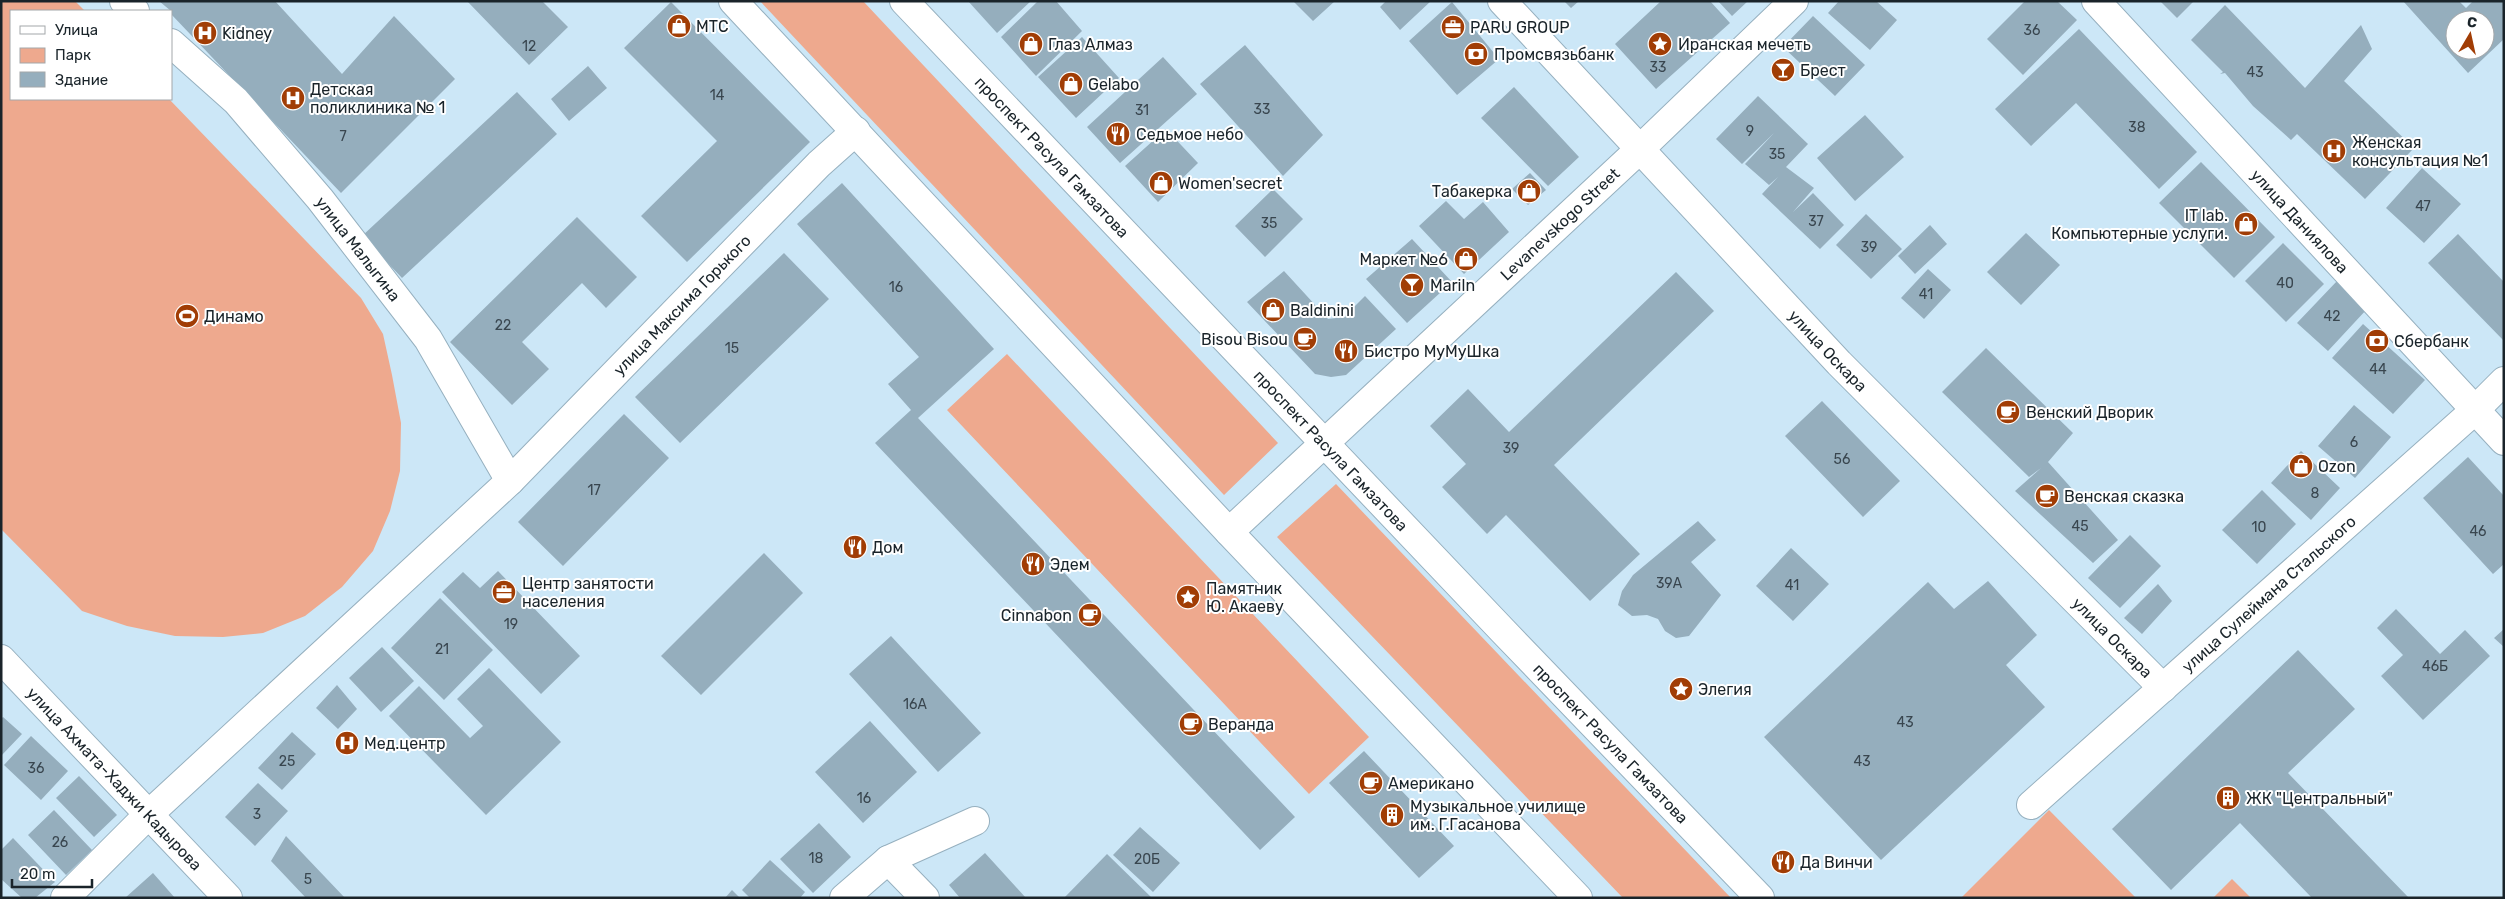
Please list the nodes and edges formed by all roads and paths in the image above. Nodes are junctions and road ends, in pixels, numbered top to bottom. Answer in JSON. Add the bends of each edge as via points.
{"nodes":[{"id":1,"x":124,"y":1,"type":"edge"},
{"id":2,"x":732,"y":1,"type":"edge"},
{"id":3,"x":904,"y":1,"type":"edge"},
{"id":4,"x":1502,"y":1,"type":"edge"},
{"id":5,"x":1794,"y":1,"type":"edge"},
{"id":6,"x":2096,"y":1,"type":"edge"},
{"id":7,"x":134,"y":10,"type":"edge"},
{"id":8,"x":172,"y":45,"type":"edge"},
{"id":9,"x":856,"y":131,"type":"junction"},
{"id":10,"x":1640,"y":149,"type":"junction"},
{"id":11,"x":2504,"y":381,"type":"edge"},
{"id":12,"x":2474,"y":411,"type":"junction"},
{"id":13,"x":2504,"y":441,"type":"edge"},
{"id":14,"x":1324,"y":443,"type":"junction"},
{"id":15,"x":510,"y":481,"type":"junction"},
{"id":16,"x":1229,"y":532,"type":"junction"},
{"id":17,"x":1,"y":659,"type":"edge"},
{"id":18,"x":2163,"y":688,"type":"junction"},
{"id":19,"x":2031,"y":805,"type":"dead end"},
{"id":20,"x":148,"y":815,"type":"junction"},
{"id":21,"x":975,"y":821,"type":"dead end"},
{"id":22,"x":888,"y":860,"type":"junction"},
{"id":23,"x":65,"y":898,"type":"edge"},
{"id":24,"x":228,"y":898,"type":"edge"},
{"id":25,"x":844,"y":898,"type":"edge"},
{"id":26,"x":925,"y":898,"type":"edge"},
{"id":27,"x":1578,"y":898,"type":"edge"},
{"id":28,"x":1760,"y":898,"type":"edge"}],
"edges":[{"from":1,"to":7,"type":"street"},
{"from":2,"to":9,"type":"street"},
{"from":3,"to":14,"type":"street","name":"проспект Расула Гамзатова"},
{"from":4,"to":10,"type":"street","name":"улица Оскара"},
{"from":5,"to":10,"type":"street","name":"Levanevskogo Street"},
{"from":6,"to":12,"type":"street","name":"улица Даниялова"},
{"from":8,"to":15,"type":"street","name":"улица Малыгина","via":[[236,101],[320,200],[428,339]]},
{"from":9,"to":15,"type":"street","name":"улица Максима Горького","via":[[819,164]]},
{"from":9,"to":16,"type":"street"},
{"from":10,"to":14,"type":"street","name":"Levanevskogo Street"},
{"from":10,"to":18,"type":"street","name":"улица Оскара","via":[[1838,362]]},
{"from":11,"to":12,"type":"street","name":"улица Сулеймана Стальского"},
{"from":12,"to":13,"type":"street","name":"улица Даниялова"},
{"from":12,"to":18,"type":"street","name":"улица Сулеймана Стальского"},
{"from":14,"to":16,"type":"street","name":"Levanevskogo Street"},
{"from":14,"to":28,"type":"street","name":"проспект Расула Гамзатова"},
{"from":15,"to":20,"type":"street","name":"улица Максима Горького"},
{"from":16,"to":27,"type":"street"},
{"from":17,"to":20,"type":"street","name":"улица Ахмата-Хаджи Кадырова"},
{"from":18,"to":19,"type":"street","name":"улица Сулеймана Стальского"},
{"from":20,"to":23,"type":"street"},
{"from":20,"to":24,"type":"street","name":"улица Ахмата-Хаджи Кадырова"},
{"from":21,"to":22,"type":"street"},
{"from":22,"to":25,"type":"street"},
{"from":22,"to":26,"type":"street"}]}
